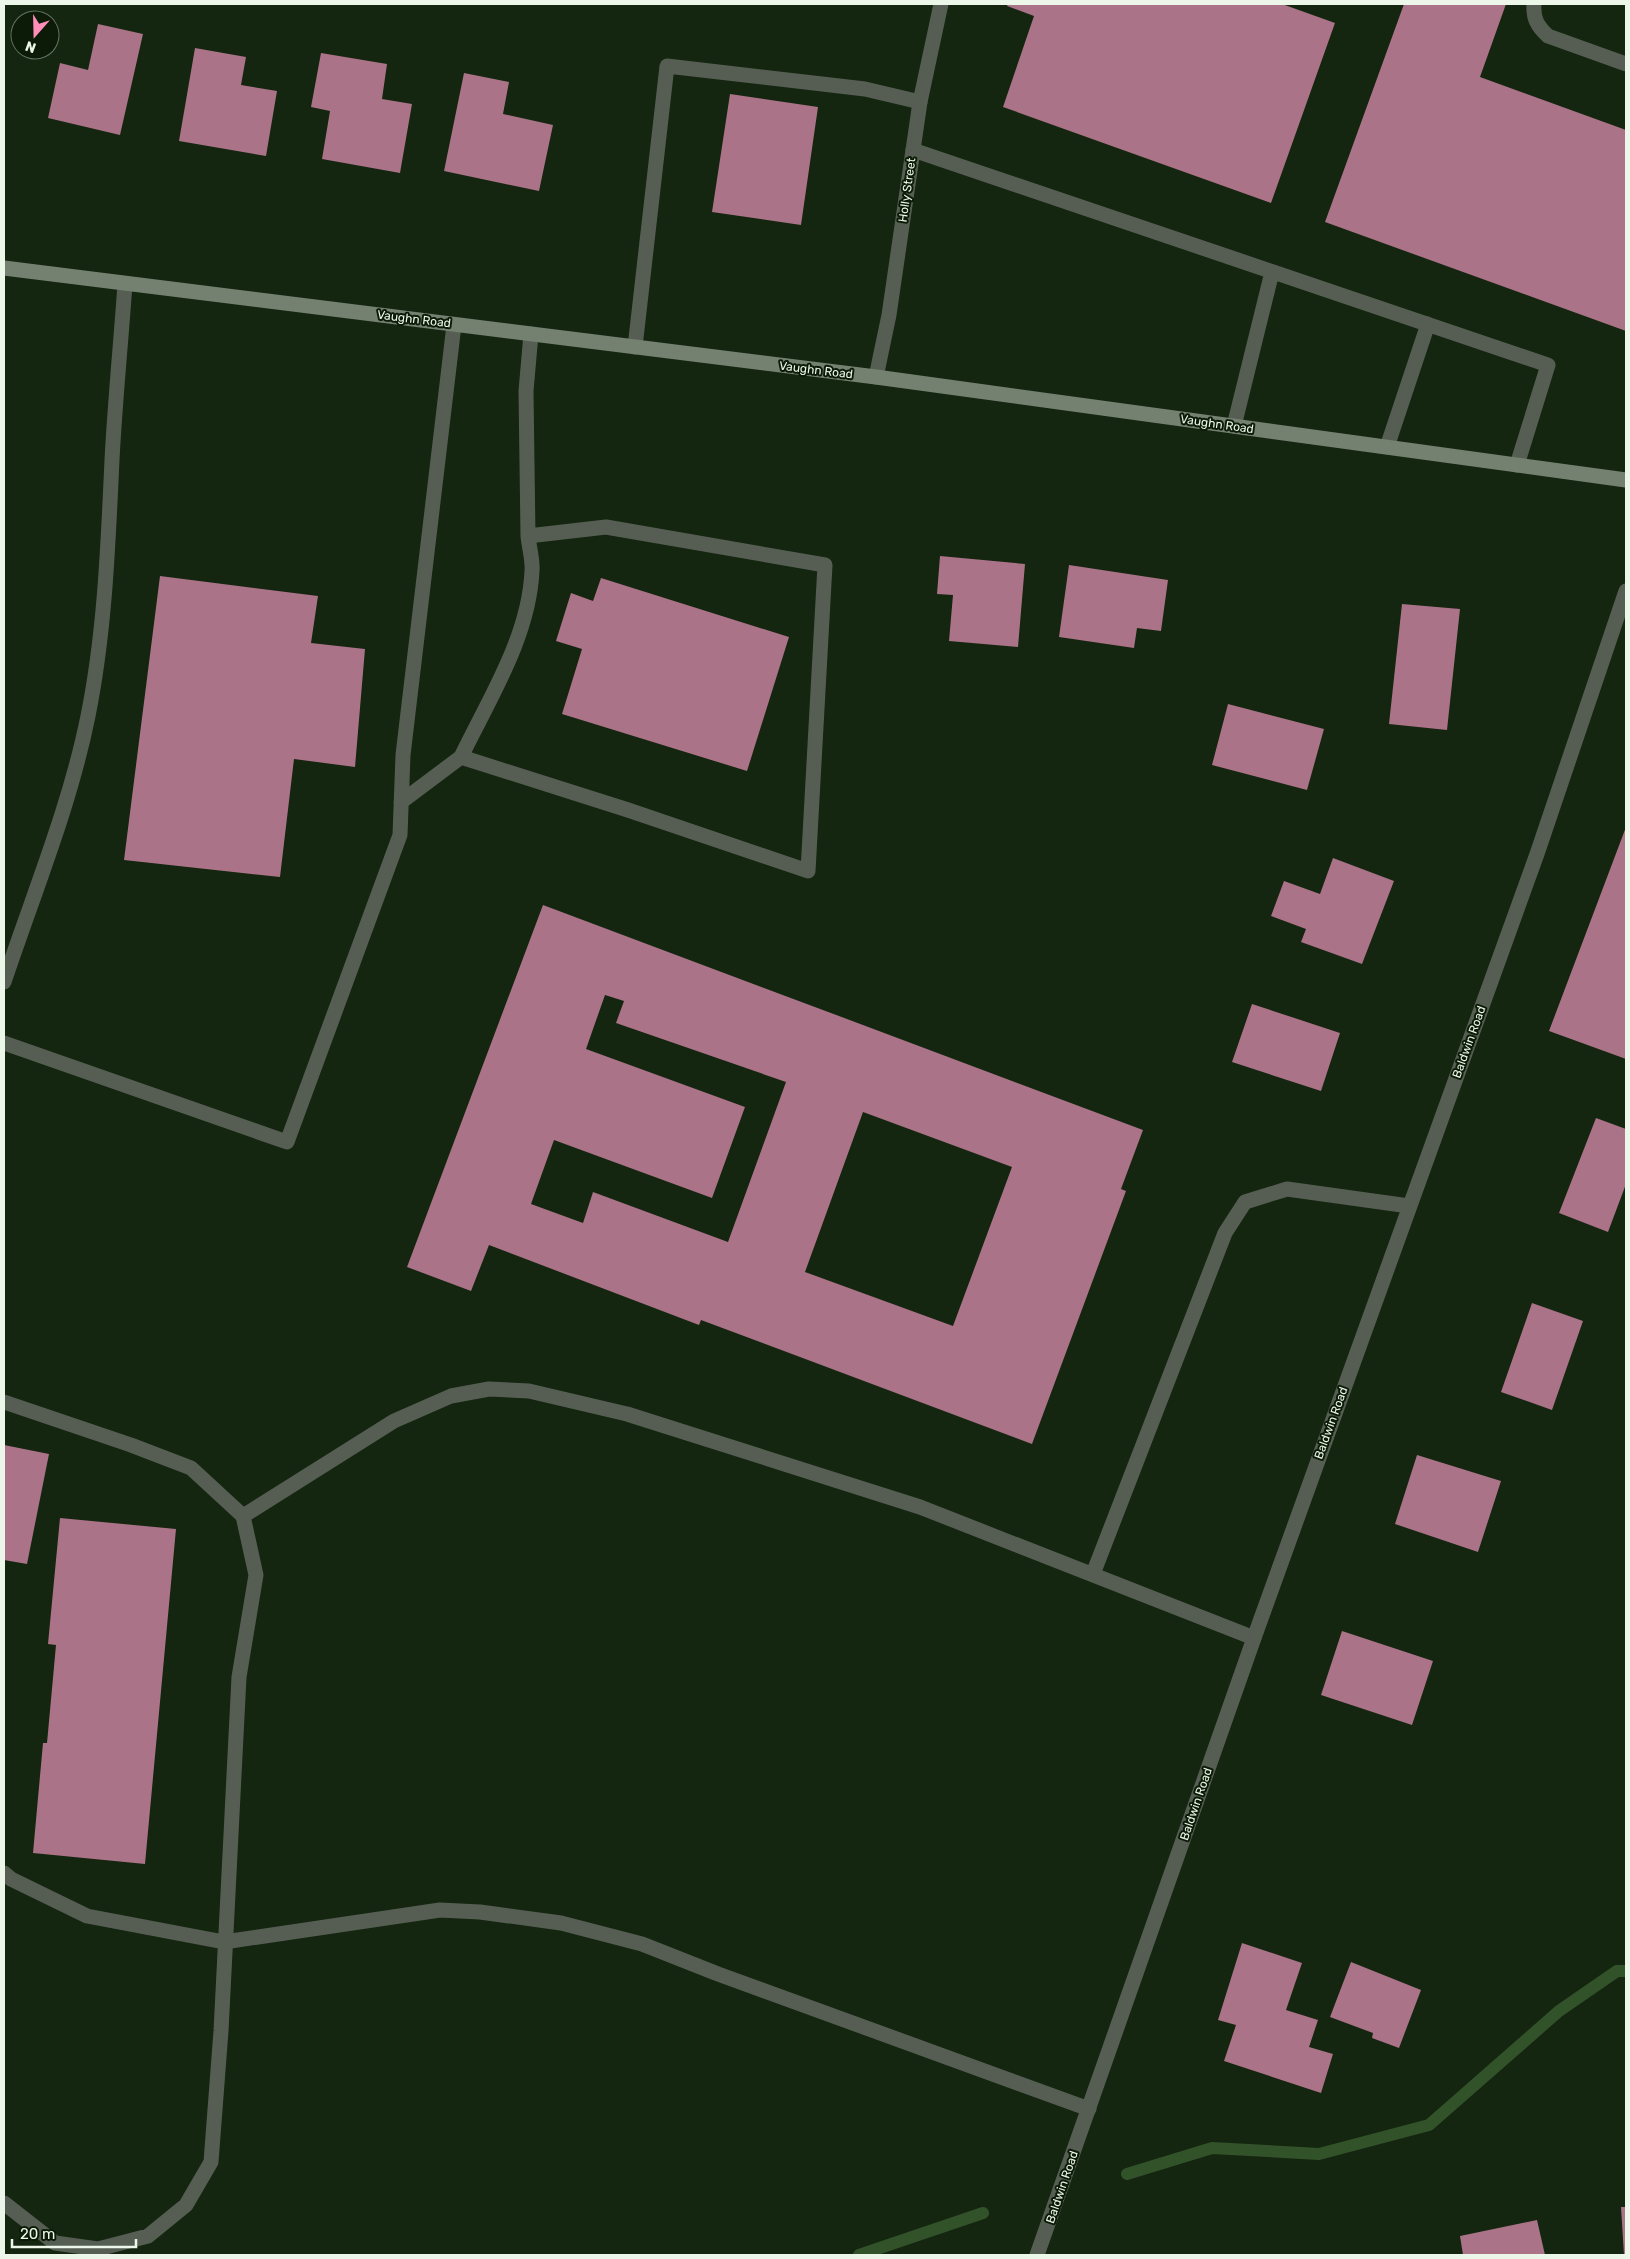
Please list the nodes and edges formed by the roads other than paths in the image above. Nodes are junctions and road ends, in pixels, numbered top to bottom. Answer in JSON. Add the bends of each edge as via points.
{"nodes":[{"id":1,"x":942,"y":4,"type":"edge"},
{"id":2,"x":1534,"y":4,"type":"edge"},
{"id":3,"x":1626,"y":64,"type":"edge"},
{"id":4,"x":920,"y":102,"type":"junction"},
{"id":5,"x":913,"y":150,"type":"junction"},
{"id":6,"x":4,"y":268,"type":"edge"},
{"id":7,"x":1272,"y":272,"type":"junction"},
{"id":8,"x":125,"y":284,"type":"junction"},
{"id":9,"x":454,"y":324,"type":"junction"},
{"id":10,"x":1428,"y":324,"type":"junction"},
{"id":11,"x":532,"y":334,"type":"junction"},
{"id":12,"x":635,"y":347,"type":"junction"},
{"id":13,"x":876,"y":377,"type":"junction"},
{"id":14,"x":1234,"y":426,"type":"junction"},
{"id":15,"x":1387,"y":447,"type":"junction"},
{"id":16,"x":1517,"y":465,"type":"junction"},
{"id":17,"x":1626,"y":480,"type":"edge"},
{"id":18,"x":528,"y":536,"type":"junction"},
{"id":19,"x":1626,"y":591,"type":"edge"},
{"id":20,"x":461,"y":757,"type":"junction"},
{"id":21,"x":401,"y":802,"type":"junction"},
{"id":22,"x":4,"y":982,"type":"edge"},
{"id":23,"x":4,"y":1044,"type":"edge"},
{"id":24,"x":1409,"y":1206,"type":"junction"},
{"id":25,"x":4,"y":1402,"type":"edge"},
{"id":26,"x":243,"y":1516,"type":"junction"},
{"id":27,"x":1093,"y":1574,"type":"junction"},
{"id":28,"x":1254,"y":1638,"type":"junction"},
{"id":29,"x":4,"y":1873,"type":"edge"},
{"id":30,"x":224,"y":1942,"type":"junction"},
{"id":31,"x":1089,"y":2109,"type":"junction"},
{"id":32,"x":4,"y":2203,"type":"edge"},
{"id":33,"x":1038,"y":2255,"type":"edge"}],
"edges":[{"from":1,"to":4,"type":"street","name":"Holly Street"},
{"from":2,"to":3,"type":"street","via":[[1533,15],[1539,28],[1548,36]]},
{"from":4,"to":5,"type":"street","name":"Holly Street"},
{"from":4,"to":12,"type":"street","via":[[865,89],[667,66]]},
{"from":5,"to":7,"type":"street"},
{"from":5,"to":13,"type":"street","name":"Holly Street","via":[[889,315]]},
{"from":6,"to":8,"type":"street","name":"Vaughn Road"},
{"from":7,"to":10,"type":"street"},
{"from":7,"to":14,"type":"street"},
{"from":8,"to":9,"type":"street","name":"Vaughn Road"},
{"from":8,"to":22,"type":"street","via":[[106,592],[96,675],[71,784]]},
{"from":9,"to":11,"type":"street","name":"Vaughn Road"},
{"from":9,"to":21,"type":"street","via":[[403,755]]},
{"from":10,"to":15,"type":"street"},
{"from":10,"to":16,"type":"street","via":[[1548,365]]},
{"from":11,"to":12,"type":"street","name":"Vaughn Road"},
{"from":11,"to":18,"type":"street","via":[[526,391]]},
{"from":12,"to":13,"type":"street","name":"Vaughn Road"},
{"from":13,"to":14,"type":"street","name":"Vaughn Road"},
{"from":14,"to":15,"type":"street","name":"Vaughn Road"},
{"from":15,"to":16,"type":"street","name":"Vaughn Road"},
{"from":16,"to":17,"type":"street","name":"Vaughn Road"},
{"from":18,"to":20,"type":"street","via":[[532,570],[526,607],[512,652]]},
{"from":18,"to":20,"type":"street","via":[[606,527],[825,564],[808,871]]},
{"from":19,"to":24,"type":"street","name":"Baldwin Road","via":[[1536,854]]},
{"from":20,"to":21,"type":"street"},
{"from":21,"to":23,"type":"street","via":[[400,834],[287,1142]]},
{"from":24,"to":27,"type":"street","via":[[1287,1189],[1245,1202],[1225,1233]]},
{"from":24,"to":28,"type":"street","name":"Baldwin Road"},
{"from":25,"to":26,"type":"street","via":[[191,1468]]},
{"from":26,"to":27,"type":"street","via":[[394,1421],[450,1396],[489,1389],[529,1391],[627,1414],[920,1507]]},
{"from":26,"to":30,"type":"street","via":[[256,1575],[240,1677]]},
{"from":27,"to":28,"type":"street"},
{"from":28,"to":31,"type":"street","name":"Baldwin Road"},
{"from":29,"to":30,"type":"street","via":[[87,1916]]},
{"from":30,"to":31,"type":"street","via":[[440,1910],[562,1923],[642,1944]]},
{"from":30,"to":32,"type":"street","via":[[211,2162],[186,2205],[148,2236],[98,2249],[55,2243]]},
{"from":31,"to":33,"type":"street","name":"Baldwin Road"}]}
